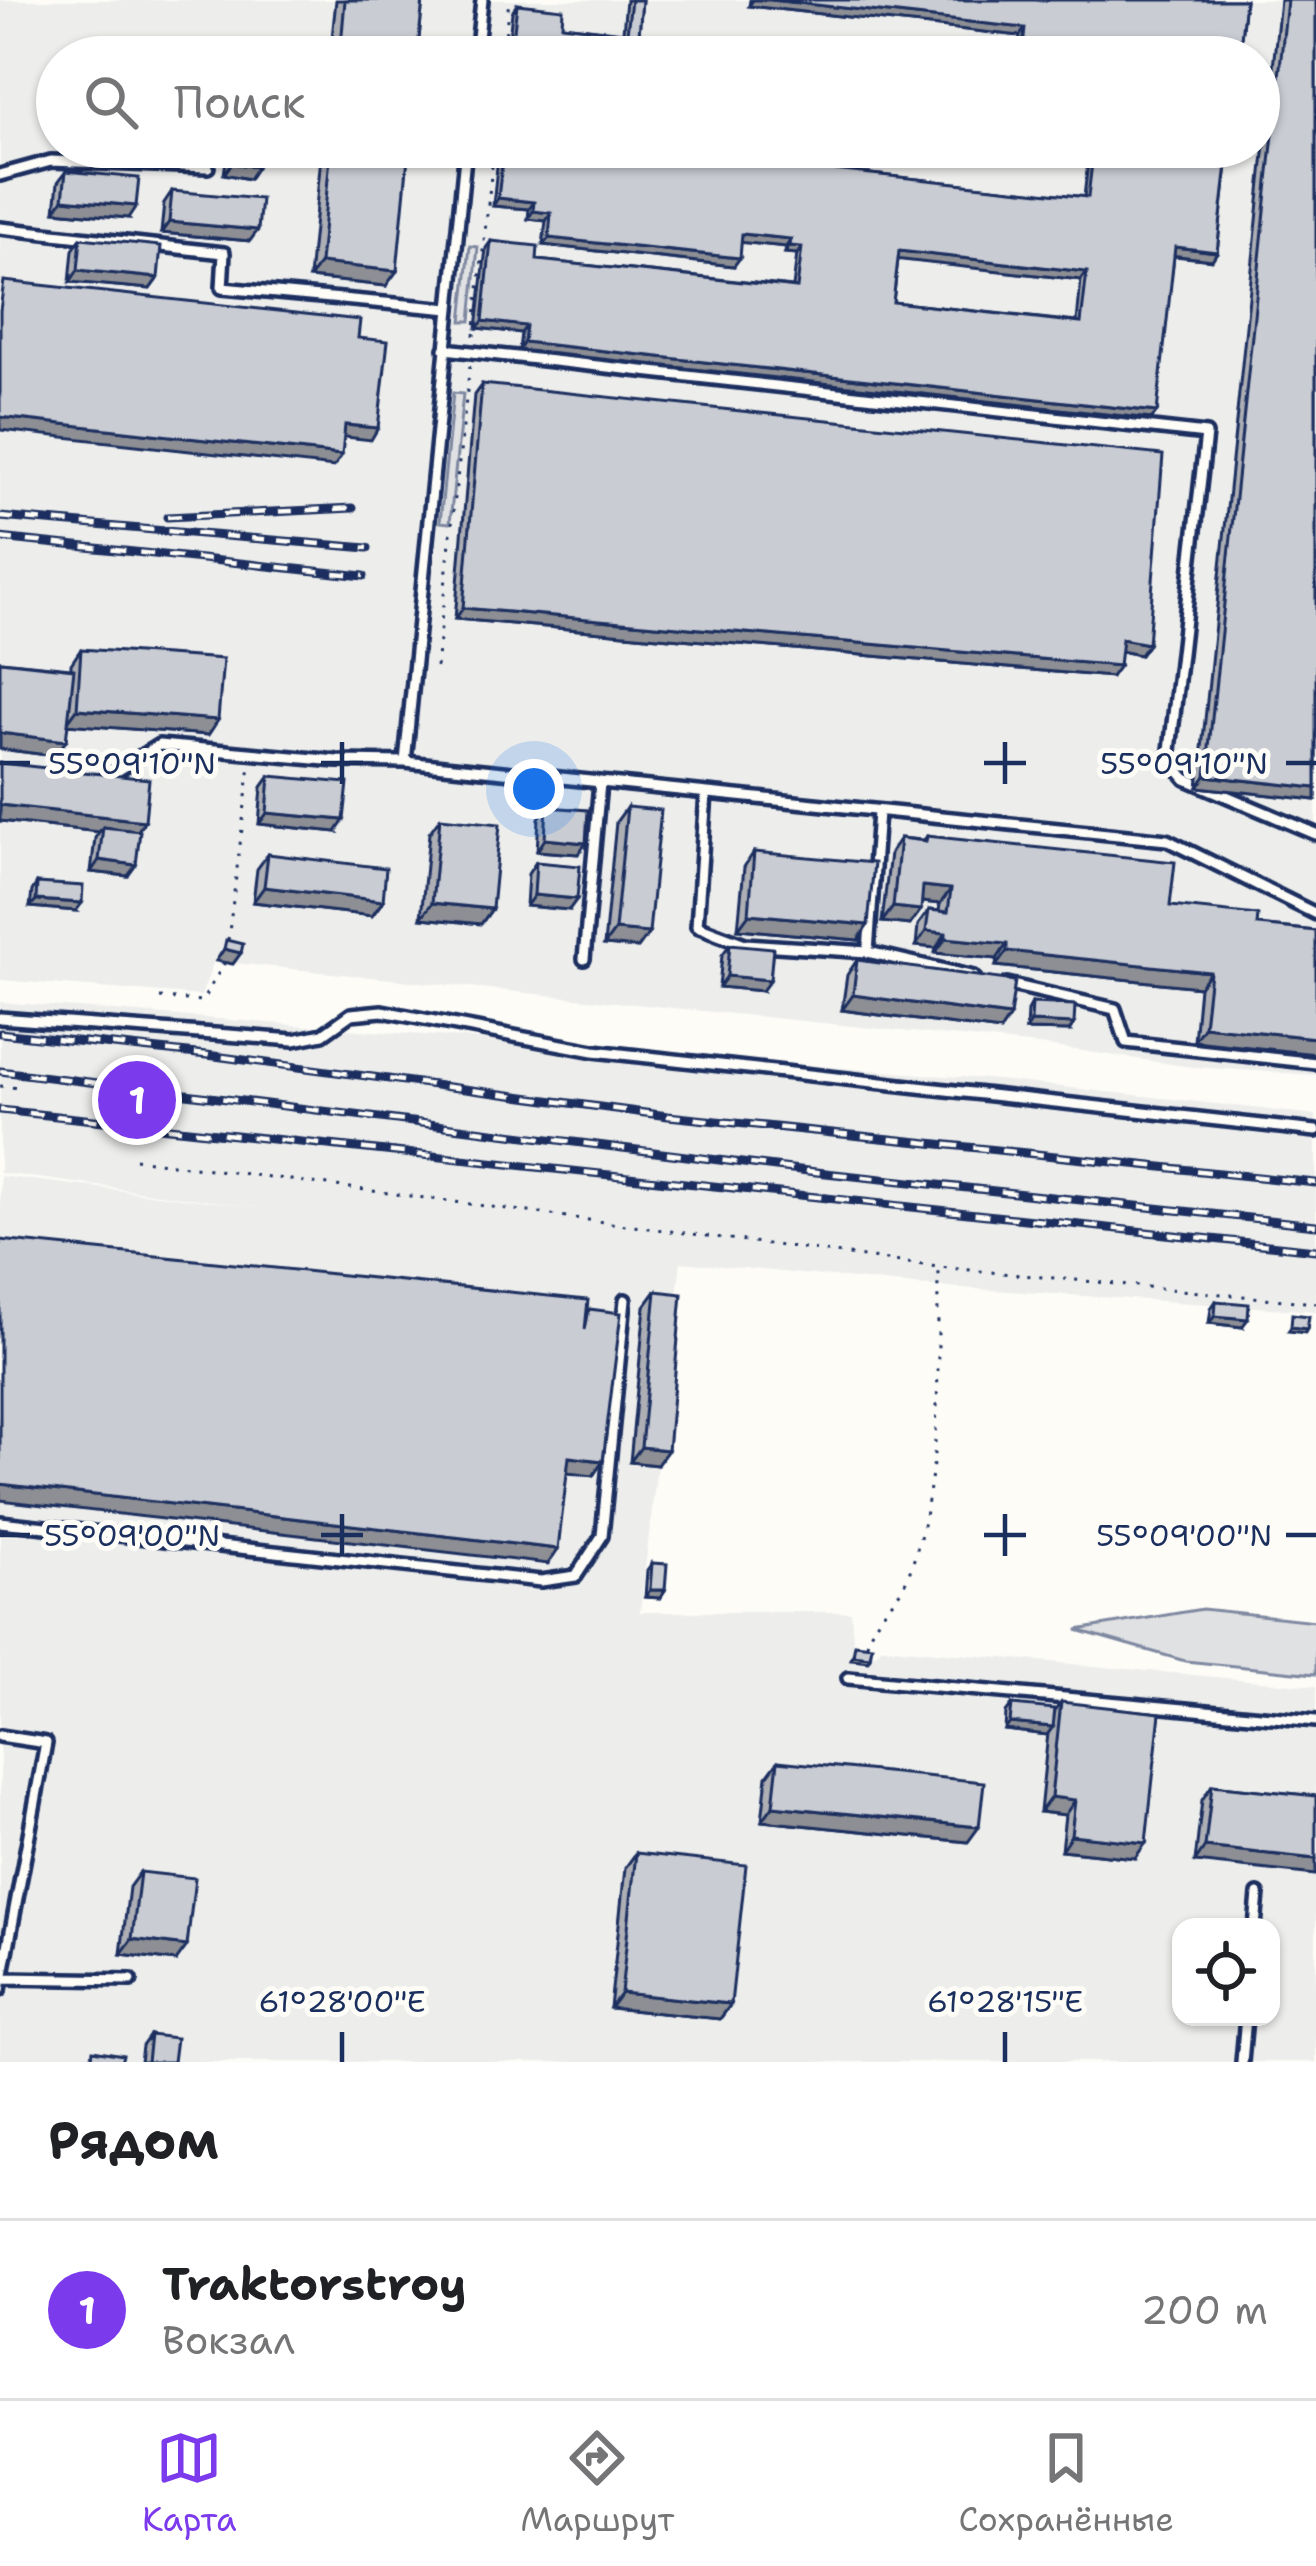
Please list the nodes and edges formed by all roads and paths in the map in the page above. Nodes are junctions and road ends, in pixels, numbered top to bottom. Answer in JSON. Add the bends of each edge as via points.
{"nodes":[{"id":1,"x":482,"y":0,"type":"edge"},
{"id":2,"x":509,"y":0,"type":"edge"},
{"id":3,"x":478,"y":36,"type":"edge"},
{"id":4,"x":505,"y":36,"type":"edge"},
{"id":5,"x":36,"y":164,"type":"edge"},
{"id":6,"x":464,"y":168,"type":"edge"},
{"id":7,"x":492,"y":168,"type":"edge"},
{"id":8,"x":0,"y":176,"type":"edge"},
{"id":9,"x":0,"y":228,"type":"edge"},
{"id":10,"x":450,"y":309,"type":"junction"},
{"id":11,"x":445,"y":349,"type":"junction"},
{"id":12,"x":472,"y":352,"type":"junction"},
{"id":13,"x":436,"y":668,"type":"dead end"},
{"id":14,"x":252,"y":751,"type":"junction"},
{"id":15,"x":405,"y":762,"type":"junction"},
{"id":16,"x":82,"y":778,"type":"edge"},
{"id":17,"x":601,"y":783,"type":"junction"},
{"id":18,"x":706,"y":793,"type":"junction"},
{"id":19,"x":878,"y":812,"type":"junction"},
{"id":20,"x":1316,"y":834,"type":"edge"},
{"id":21,"x":1316,"y":914,"type":"edge"},
{"id":22,"x":868,"y":952,"type":"junction"},
{"id":23,"x":226,"y":953,"type":"edge"},
{"id":24,"x":584,"y":959,"type":"dead end"},
{"id":25,"x":225,"y":962,"type":"edge"},
{"id":26,"x":980,"y":978,"type":"edge"},
{"id":27,"x":1003,"y":983,"type":"edge"},
{"id":28,"x":160,"y":998,"type":"dead end"},
{"id":29,"x":0,"y":1018,"type":"edge"},
{"id":30,"x":1316,"y":1064,"type":"edge"},
{"id":31,"x":0,"y":1086,"type":"edge"},
{"id":32,"x":21,"y":1088,"type":"dead end"},
{"id":33,"x":1316,"y":1131,"type":"edge"},
{"id":34,"x":135,"y":1159,"type":"dead end"},
{"id":35,"x":938,"y":1267,"type":"junction"},
{"id":36,"x":626,"y":1300,"type":"dead end"},
{"id":37,"x":1316,"y":1303,"type":"edge"},
{"id":38,"x":0,"y":1522,"type":"edge"},
{"id":39,"x":866,"y":1649,"type":"edge"},
{"id":40,"x":848,"y":1678,"type":"dead end"},
{"id":41,"x":1316,"y":1721,"type":"edge"},
{"id":42,"x":0,"y":1736,"type":"edge"},
{"id":43,"x":1258,"y":1894,"type":"dead end"},
{"id":44,"x":1256,"y":1918,"type":"edge"},
{"id":45,"x":2,"y":1978,"type":"edge"},
{"id":46,"x":131,"y":1980,"type":"dead end"},
{"id":47,"x":0,"y":1990,"type":"edge"},
{"id":48,"x":1245,"y":2026,"type":"edge"},
{"id":49,"x":1242,"y":2062,"type":"edge"}],
"edges":[{"from":1,"to":3,"type":"lane"},
{"from":2,"to":4,"type":"path"},
{"from":5,"to":8,"type":"lane"},
{"from":6,"to":10,"type":"lane"},
{"from":7,"to":12,"type":"path"},
{"from":9,"to":10,"type":"lane","via":[[224,253],[222,288]]},
{"from":10,"to":11,"type":"lane"},
{"from":11,"to":12,"type":"lane"},
{"from":11,"to":15,"type":"lane"},
{"from":12,"to":13,"type":"path"},
{"from":12,"to":20,"type":"lane","via":[[1206,434],[1169,759],[1186,779]]},
{"from":14,"to":15,"type":"lane"},
{"from":14,"to":16,"type":"lane","via":[[159,745],[102,781]]},
{"from":14,"to":23,"type":"path"},
{"from":15,"to":17,"type":"lane"},
{"from":17,"to":18,"type":"lane"},
{"from":17,"to":24,"type":"lane"},
{"from":18,"to":19,"type":"lane"},
{"from":18,"to":22,"type":"lane","via":[[697,926],[745,944]]},
{"from":19,"to":21,"type":"lane","via":[[1167,840]]},
{"from":19,"to":22,"type":"lane"},
{"from":22,"to":26,"type":"lane"},
{"from":25,"to":28,"type":"path","via":[[202,1001]]},
{"from":27,"to":30,"type":"lane","via":[[1115,1009],[1126,1042]]},
{"from":29,"to":33,"type":"lane","via":[[293,1040],[323,1034],[351,1014],[382,1011],[594,1051]]},
{"from":31,"to":32,"type":"path"},
{"from":34,"to":35,"type":"path"},
{"from":35,"to":37,"type":"path"},
{"from":35,"to":39,"type":"path","via":[[938,1437],[924,1514],[908,1575],[871,1624]]},
{"from":36,"to":38,"type":"lane","via":[[602,1536],[576,1576],[541,1580]]},
{"from":40,"to":41,"type":"lane"},
{"from":42,"to":45,"type":"lane","via":[[46,1742]]},
{"from":43,"to":44,"type":"lane"},
{"from":45,"to":46,"type":"lane"},
{"from":45,"to":47,"type":"lane"},
{"from":48,"to":49,"type":"lane"}]}
